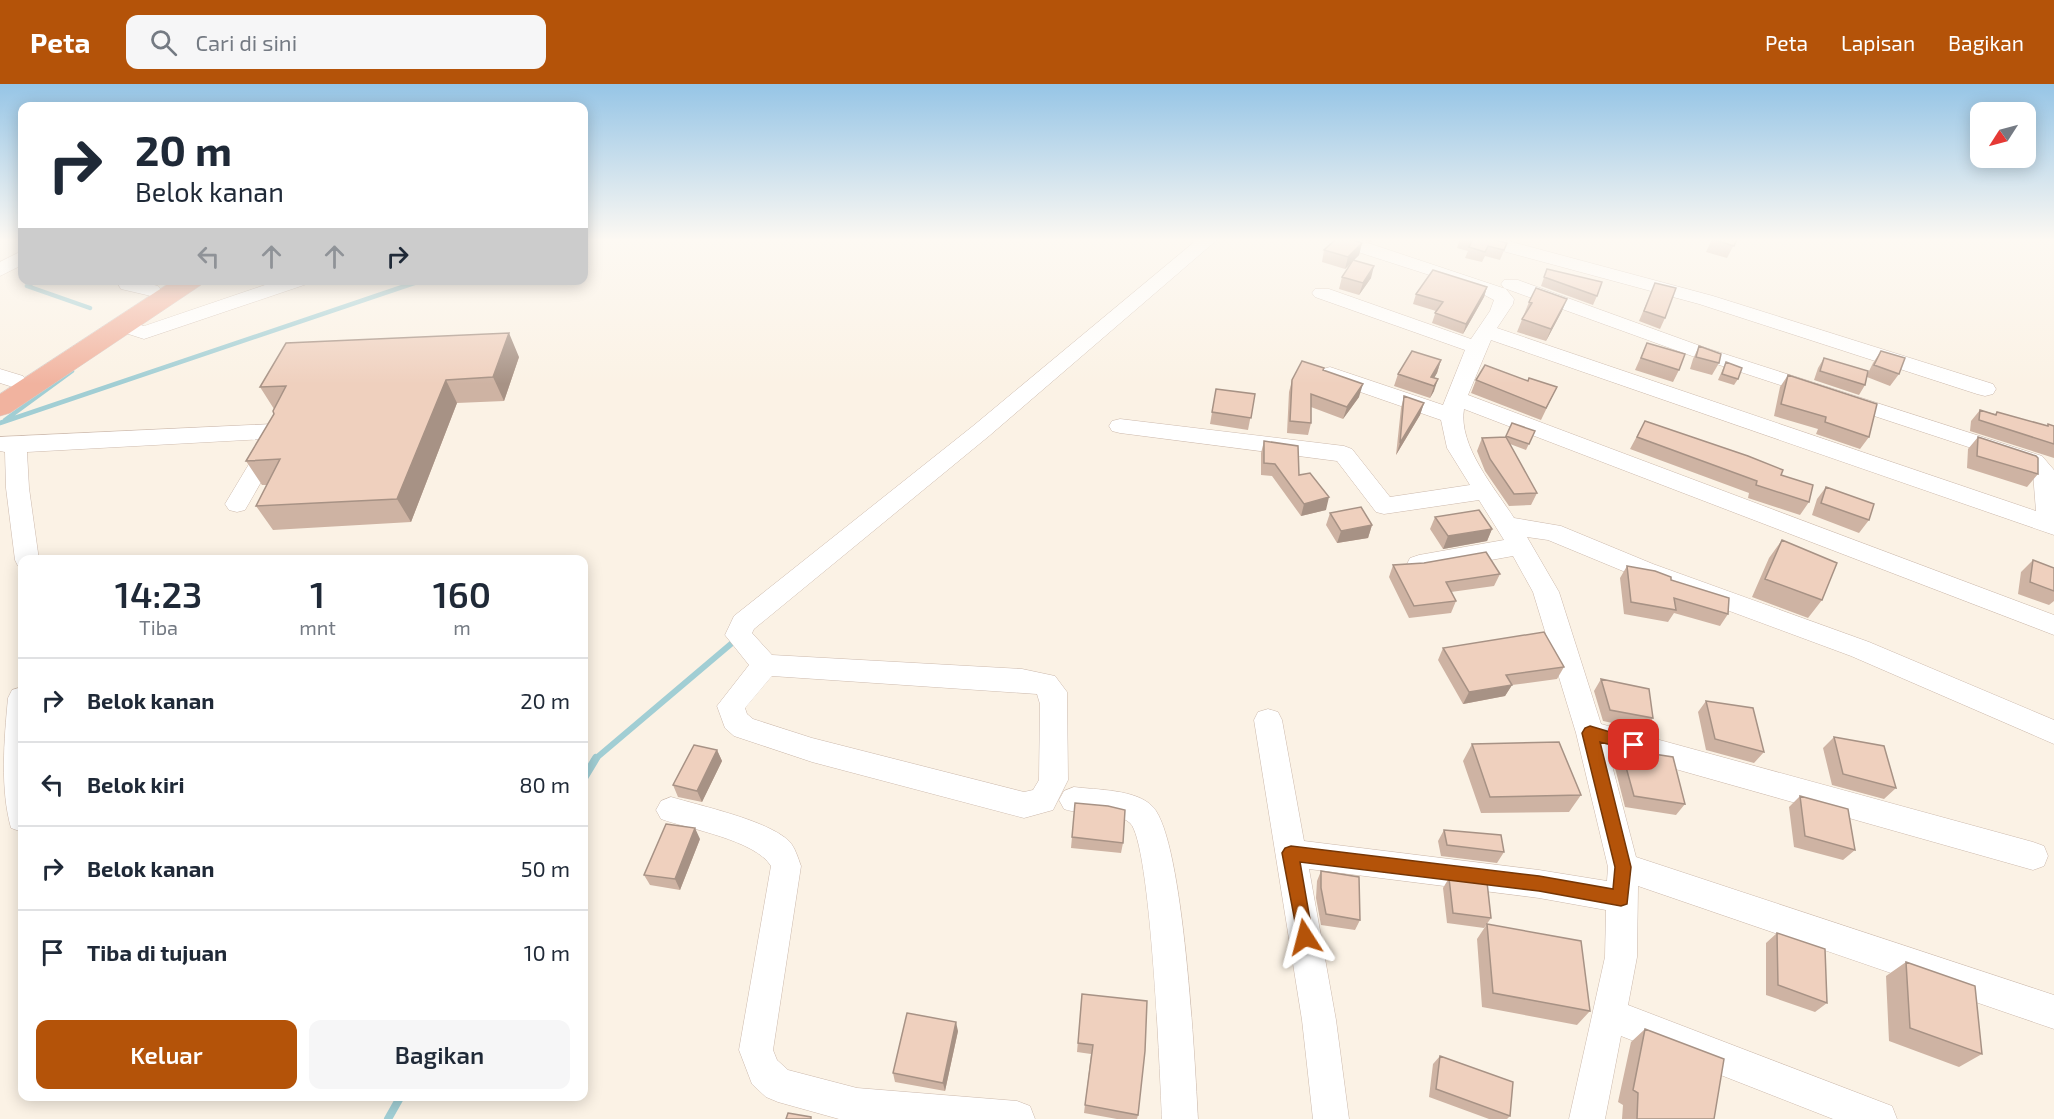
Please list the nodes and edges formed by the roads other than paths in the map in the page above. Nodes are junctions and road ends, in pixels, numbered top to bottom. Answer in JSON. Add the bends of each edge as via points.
{"nodes":[{"id":1,"x":155,"y":287,"type":"edge"},
{"id":2,"x":183,"y":287,"type":"edge"},
{"id":3,"x":276,"y":287,"type":"edge"},
{"id":4,"x":1152,"y":287,"type":"edge"},
{"id":5,"x":1499,"y":287,"type":"edge"},
{"id":6,"x":1667,"y":287,"type":"edge"},
{"id":7,"x":1505,"y":289,"type":"junction"},
{"id":8,"x":1322,"y":293,"type":"dead end"},
{"id":9,"x":250,"y":316,"type":"dead end"},
{"id":10,"x":133,"y":330,"type":"junction"},
{"id":11,"x":1481,"y":340,"type":"junction"},
{"id":12,"x":1311,"y":367,"type":"edge"},
{"id":13,"x":1986,"y":389,"type":"dead end"},
{"id":14,"x":4,"y":392,"type":"edge"},
{"id":15,"x":1454,"y":407,"type":"junction"},
{"id":16,"x":1120,"y":426,"type":"dead end"},
{"id":17,"x":8,"y":445,"type":"edge"},
{"id":18,"x":1484,"y":491,"type":"junction"},
{"id":19,"x":237,"y":504,"type":"dead end"},
{"id":20,"x":2052,"y":525,"type":"edge"},
{"id":21,"x":1514,"y":535,"type":"junction"},
{"id":22,"x":27,"y":555,"type":"edge"},
{"id":23,"x":1419,"y":564,"type":"edge"},
{"id":24,"x":2054,"y":625,"type":"edge"},
{"id":25,"x":762,"y":662,"type":"junction"},
{"id":26,"x":18,"y":715,"type":"edge"},
{"id":27,"x":1268,"y":720,"type":"dead end"},
{"id":28,"x":2054,"y":732,"type":"edge"},
{"id":29,"x":1590,"y":733,"type":"junction"},
{"id":30,"x":9,"y":752,"type":"edge"},
{"id":31,"x":1074,"y":800,"type":"dead end"},
{"id":32,"x":18,"y":810,"type":"edge"},
{"id":33,"x":671,"y":810,"type":"dead end"},
{"id":34,"x":1291,"y":853,"type":"junction"},
{"id":35,"x":2033,"y":856,"type":"dead end"},
{"id":36,"x":1622,"y":883,"type":"junction"},
{"id":37,"x":2054,"y":1012,"type":"edge"},
{"id":38,"x":1608,"y":1014,"type":"junction"},
{"id":39,"x":1017,"y":1119,"type":"edge"},
{"id":40,"x":1180,"y":1119,"type":"edge"},
{"id":41,"x":1331,"y":1119,"type":"edge"},
{"id":42,"x":1587,"y":1119,"type":"edge"},
{"id":43,"x":1879,"y":1119,"type":"edge"}],
"edges":[{"from":1,"to":14,"type":"highway"},
{"from":2,"to":10,"type":"highway"},
{"from":3,"to":10,"type":"street"},
{"from":4,"to":25,"type":"street","via":[[743,623],[738,635]]},
{"from":5,"to":7,"type":"street"},
{"from":6,"to":13,"type":"street"},
{"from":7,"to":11,"type":"street","via":[[1502,309]]},
{"from":7,"to":20,"type":"street","via":[[2034,461],[2044,473]]},
{"from":8,"to":11,"type":"street"},
{"from":9,"to":10,"type":"street","via":[[165,339]]},
{"from":10,"to":14,"type":"highway"},
{"from":11,"to":15,"type":"street"},
{"from":11,"to":20,"type":"street"},
{"from":12,"to":15,"type":"street"},
{"from":15,"to":18,"type":"street","via":[[1458,448]]},
{"from":15,"to":24,"type":"street"},
{"from":16,"to":18,"type":"street","via":[[1344,454],[1384,507]]},
{"from":17,"to":19,"type":"street","via":[[274,431],[276,437]]},
{"from":17,"to":22,"type":"street"},
{"from":18,"to":21,"type":"street"},
{"from":21,"to":23,"type":"street"},
{"from":21,"to":28,"type":"street","via":[[1552,532],[1860,649]]},
{"from":21,"to":29,"type":"street","via":[[1546,592]]},
{"from":25,"to":25,"type":"street","via":[[731,706],[735,720],[744,728],[812,750],[1024,805],[1043,801],[1053,780],[1054,704],[1053,692],[1045,684]]},
{"from":26,"to":30,"type":"street"},
{"from":27,"to":34,"type":"street"},
{"from":29,"to":35,"type":"street"},
{"from":29,"to":36,"type":"street"},
{"from":30,"to":32,"type":"street"},
{"from":31,"to":40,"type":"street","via":[[1133,808],[1150,824],[1160,876]]},
{"from":33,"to":39,"type":"street","via":[[734,830],[775,848],[783,857],[786,866],[756,1050],[764,1072],[778,1085],[857,1106]]},
{"from":34,"to":36,"type":"street","via":[[1539,884]]},
{"from":34,"to":41,"type":"street"},
{"from":36,"to":37,"type":"street"},
{"from":36,"to":38,"type":"street","via":[[1621,957]]},
{"from":38,"to":42,"type":"street"},
{"from":38,"to":43,"type":"street"}]}
